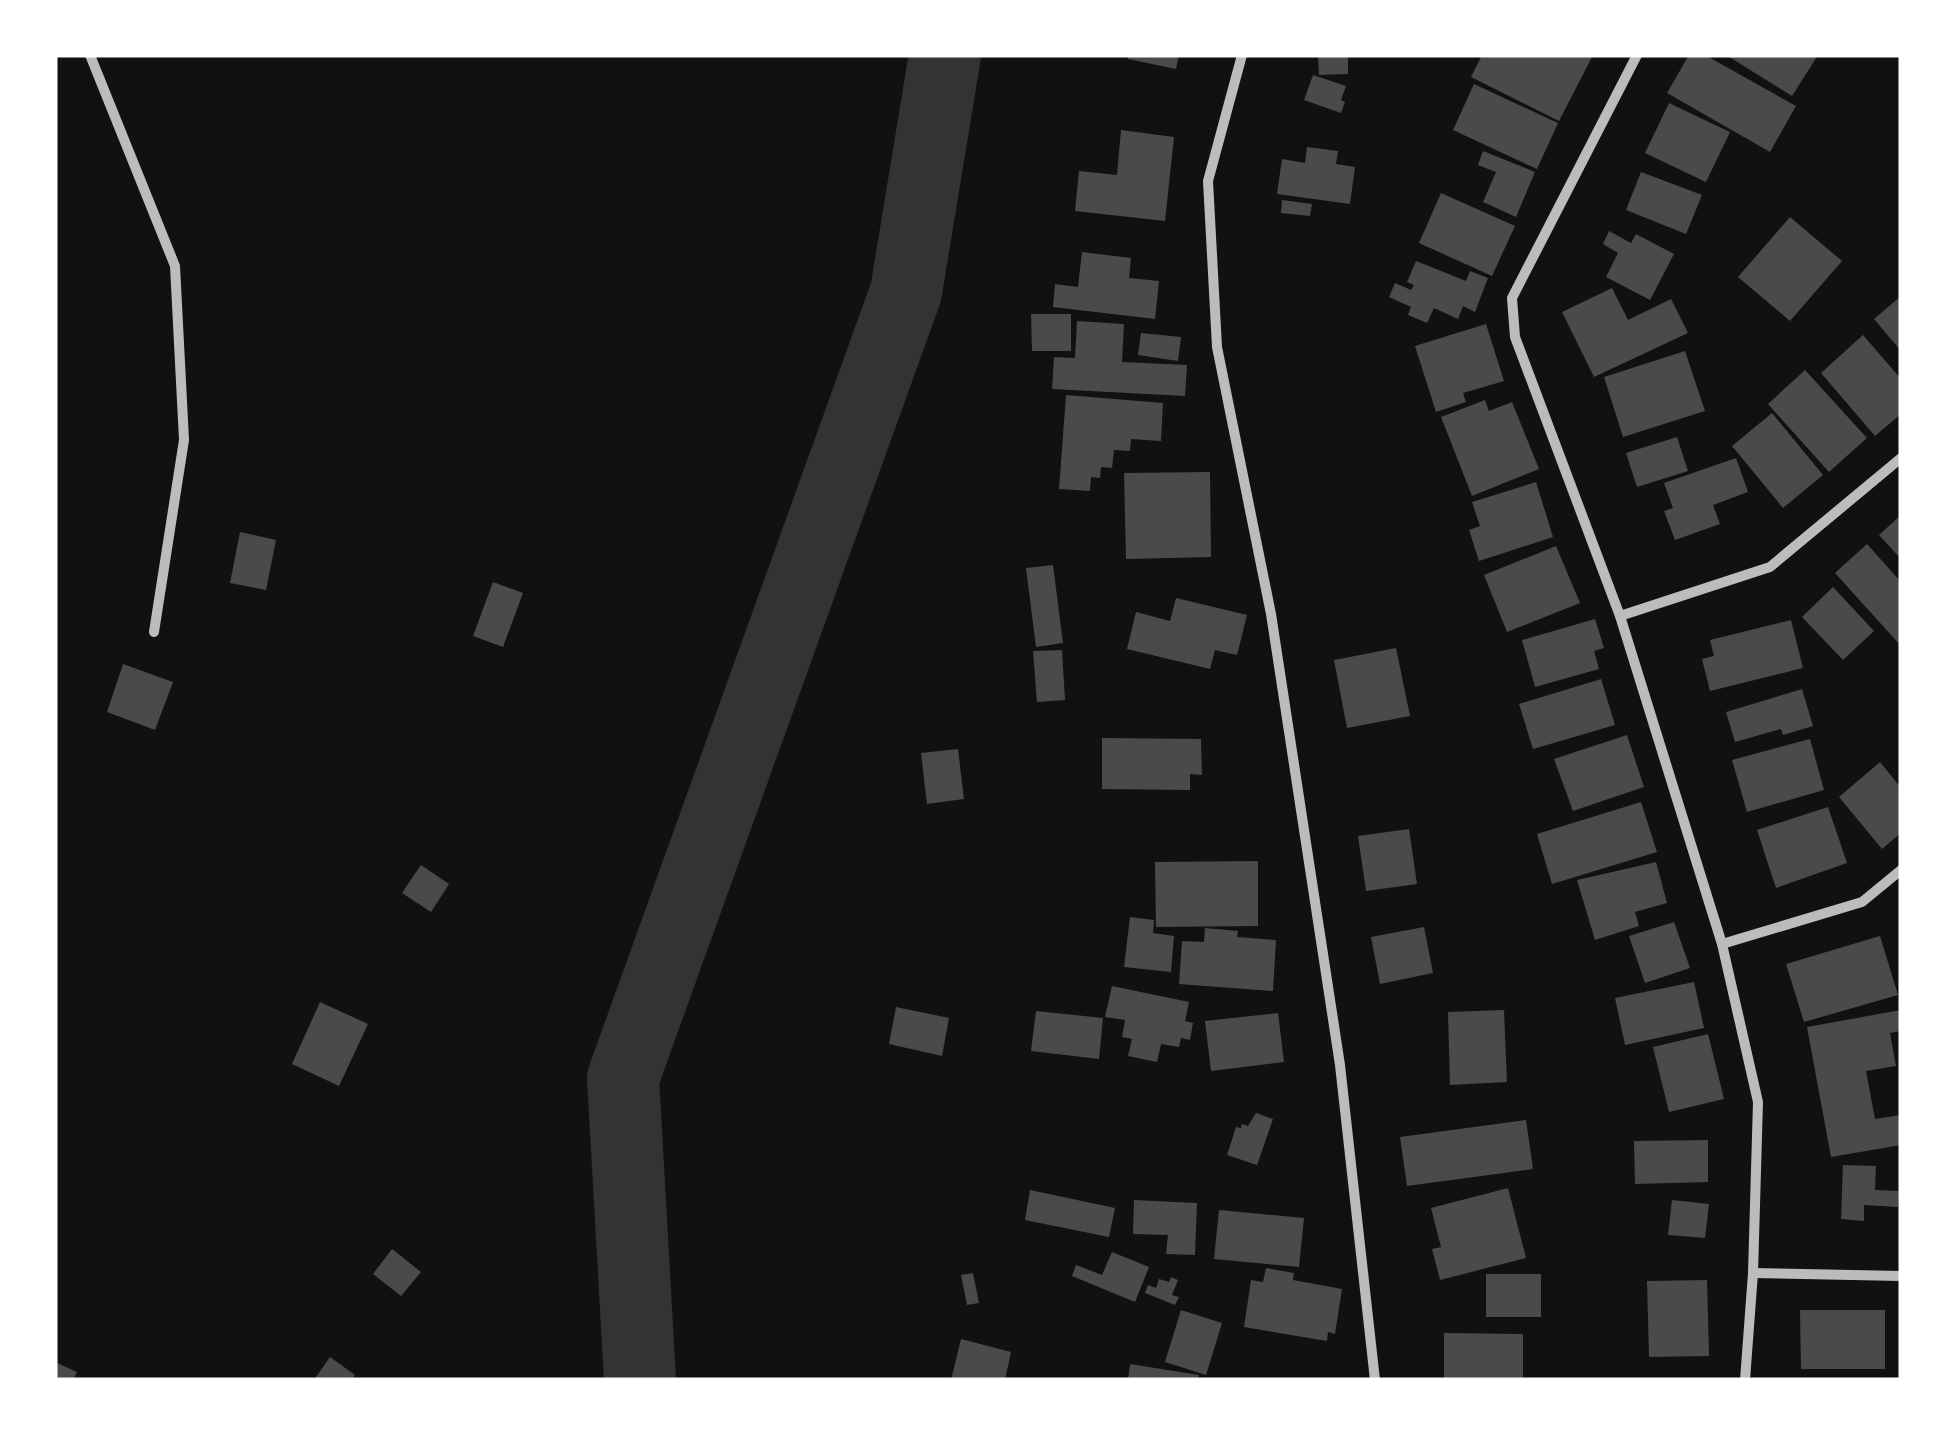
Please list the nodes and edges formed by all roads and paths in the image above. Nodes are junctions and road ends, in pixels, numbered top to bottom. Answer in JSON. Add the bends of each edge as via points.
{"nodes":[{"id":1,"x":90,"y":55,"type":"edge"},
{"id":2,"x":1242,"y":55,"type":"edge"},
{"id":3,"x":1637,"y":55,"type":"edge"},
{"id":4,"x":1901,"y":458,"type":"edge"},
{"id":5,"x":1620,"y":616,"type":"junction"},
{"id":6,"x":154,"y":632,"type":"dead end"},
{"id":7,"x":1901,"y":870,"type":"edge"},
{"id":8,"x":1722,"y":944,"type":"junction"},
{"id":9,"x":1752,"y":1274,"type":"junction"},
{"id":10,"x":1901,"y":1276,"type":"edge"},
{"id":11,"x":1375,"y":1380,"type":"edge"},
{"id":12,"x":1745,"y":1380,"type":"edge"}],
"edges":[{"from":1,"to":6,"type":"street","via":[[175,266],[184,440]]},
{"from":2,"to":11,"type":"street","via":[[1208,181],[1217,347],[1270,614],[1338,1046]]},
{"from":3,"to":5,"type":"street","via":[[1512,298],[1515,336]]},
{"from":4,"to":5,"type":"street","via":[[1770,567]]},
{"from":5,"to":8,"type":"street"},
{"from":7,"to":8,"type":"street","via":[[1862,902]]},
{"from":8,"to":9,"type":"street","via":[[1758,1102]]},
{"from":9,"to":10,"type":"street"},
{"from":9,"to":12,"type":"street"}]}
